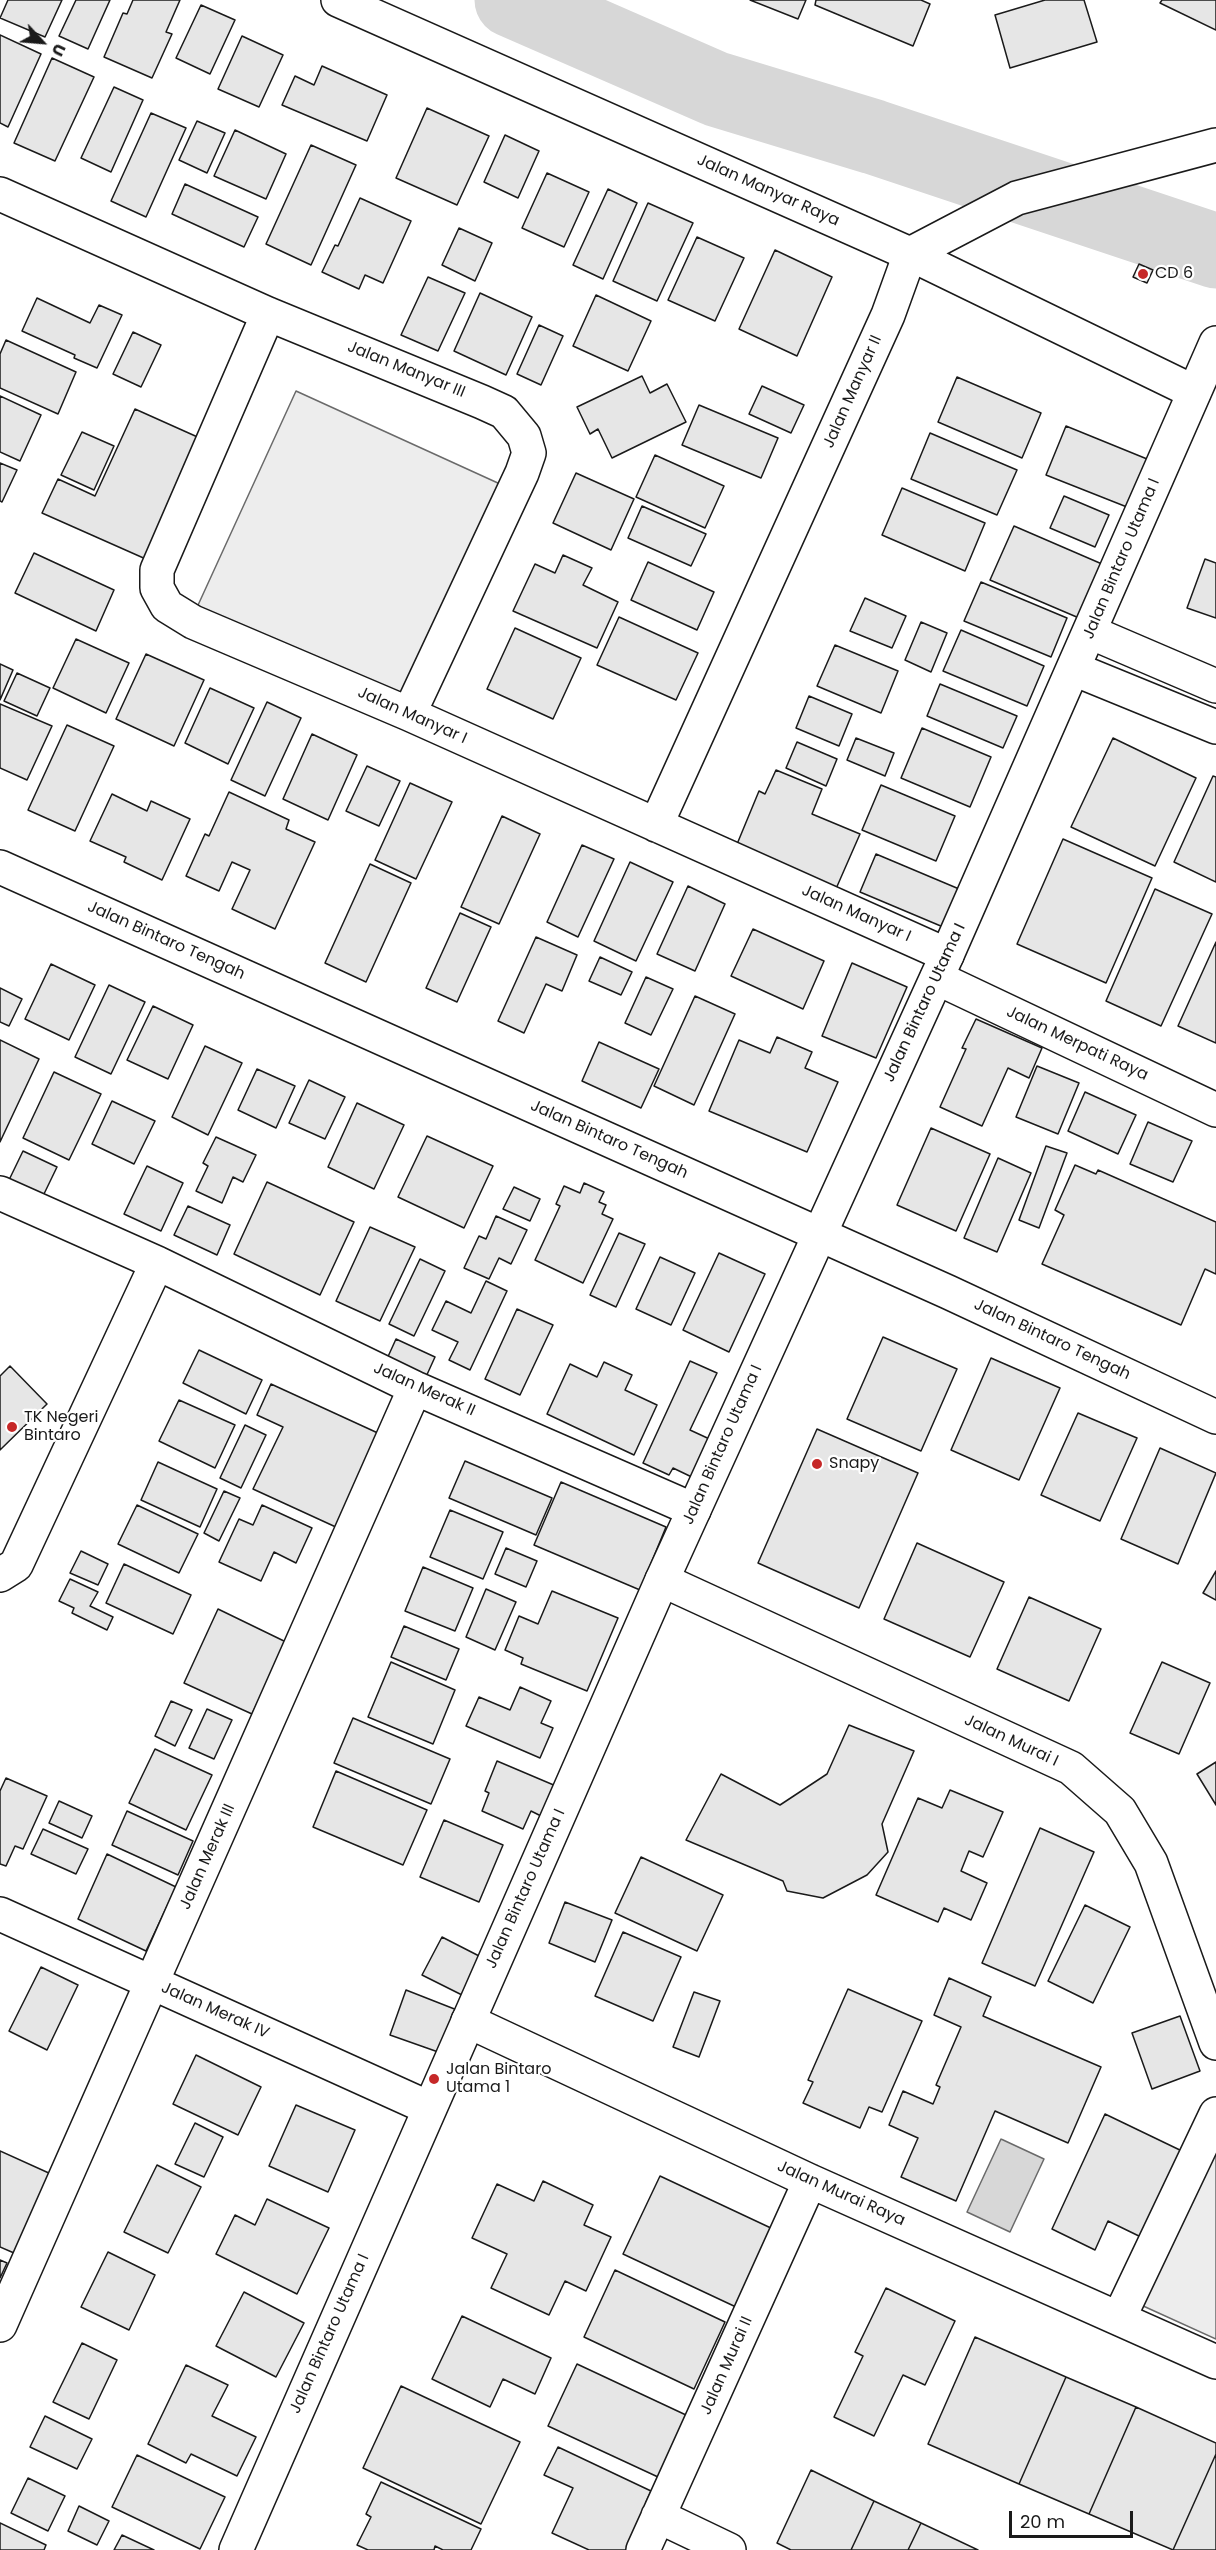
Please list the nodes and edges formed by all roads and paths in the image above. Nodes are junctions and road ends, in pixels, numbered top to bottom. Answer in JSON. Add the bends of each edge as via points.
{"nodes":[{"id":1,"x":338,"y":0,"type":"edge"},
{"id":2,"x":1216,"y":145,"type":"edge"},
{"id":3,"x":0,"y":194,"type":"edge"},
{"id":4,"x":910,"y":254,"type":"junction"},
{"id":5,"x":268,"y":314,"type":"junction"},
{"id":6,"x":1216,"y":343,"type":"edge"},
{"id":7,"x":1194,"y":392,"type":"junction"},
{"id":8,"x":1090,"y":632,"type":"junction"},
{"id":9,"x":1074,"y":669,"type":"junction"},
{"id":10,"x":1216,"y":686,"type":"edge"},
{"id":11,"x":409,"y":714,"type":"junction"},
{"id":12,"x":1216,"y":727,"type":"edge"},
{"id":13,"x":656,"y":825,"type":"junction"},
{"id":14,"x":0,"y":867,"type":"edge"},
{"id":15,"x":942,"y":966,"type":"junction"},
{"id":16,"x":1216,"y":1110,"type":"edge"},
{"id":17,"x":0,"y":1192,"type":"edge"},
{"id":18,"x":819,"y":1234,"type":"junction"},
{"id":19,"x":157,"y":1263,"type":"junction"},
{"id":20,"x":415,"y":1388,"type":"junction"},
{"id":21,"x":1216,"y":1417,"type":"edge"},
{"id":22,"x":694,"y":1510,"type":"junction"},
{"id":23,"x":0,"y":1575,"type":"edge"},
{"id":24,"x":662,"y":1580,"type":"junction"},
{"id":25,"x":0,"y":1914,"type":"edge"},
{"id":26,"x":152,"y":1983,"type":"junction"},
{"id":27,"x":468,"y":2021,"type":"junction"},
{"id":28,"x":1216,"y":2043,"type":"edge"},
{"id":29,"x":429,"y":2108,"type":"junction"},
{"id":30,"x":1216,"y":2114,"type":"edge"},
{"id":31,"x":810,"y":2181,"type":"junction"},
{"id":32,"x":1119,"y":2318,"type":"junction"},
{"id":33,"x":0,"y":2325,"type":"edge"},
{"id":34,"x":1216,"y":2362,"type":"edge"},
{"id":35,"x":658,"y":2516,"type":"junction"},
{"id":36,"x":236,"y":2550,"type":"edge"},
{"id":37,"x":643,"y":2550,"type":"edge"},
{"id":38,"x":729,"y":2550,"type":"edge"}],
"edges":[{"from":1,"to":4,"type":"street","name":"Jalan Manyar Raya"},
{"from":2,"to":4,"type":"street","via":[[1017,198]]},
{"from":3,"to":5,"type":"street","name":"Jalan Manyar III"},
{"from":4,"to":7,"type":"street","name":"Jalan Manyar Raya"},
{"from":4,"to":13,"type":"street","name":"Jalan Manyar II","via":[[888,315]]},
{"from":5,"to":11,"type":"street","name":"Jalan Manyar I","via":[[157,570],[156,588],[167,606],[193,622]]},
{"from":5,"to":11,"type":"street","name":"Jalan Manyar III","via":[[504,412],[524,436],[529,453],[522,473]]},
{"from":6,"to":7,"type":"street","name":"Jalan Bintaro Utama I"},
{"from":7,"to":8,"type":"street","name":"Jalan Bintaro Utama I"},
{"from":8,"to":9,"type":"street","name":"Jalan Bintaro Utama I"},
{"from":8,"to":10,"type":"street"},
{"from":9,"to":12,"type":"street"},
{"from":9,"to":15,"type":"street","name":"Jalan Bintaro Utama I"},
{"from":11,"to":13,"type":"street","name":"Jalan Manyar I"},
{"from":13,"to":15,"type":"street","name":"Jalan Manyar I"},
{"from":14,"to":18,"type":"street","name":"Jalan Bintaro Tengah"},
{"from":15,"to":16,"type":"street","name":"Jalan Merpati Raya"},
{"from":15,"to":18,"type":"street","name":"Jalan Bintaro Utama I"},
{"from":17,"to":19,"type":"street","name":"Jalan Merak II"},
{"from":18,"to":21,"type":"street","name":"Jalan Bintaro Tengah"},
{"from":18,"to":22,"type":"street","name":"Jalan Bintaro Utama I"},
{"from":19,"to":20,"type":"street","name":"Jalan Merak II"},
{"from":19,"to":23,"type":"street","via":[[16,1565]]},
{"from":20,"to":22,"type":"street","name":"Jalan Merak II"},
{"from":20,"to":26,"type":"street","name":"Jalan Merak III"},
{"from":22,"to":24,"type":"street","name":"Jalan Bintaro Utama I"},
{"from":24,"to":27,"type":"street","name":"Jalan Bintaro Utama I"},
{"from":24,"to":28,"type":"street","name":"Jalan Murai I","via":[[1071,1768],[1120,1811],[1151,1863]]},
{"from":25,"to":26,"type":"street","name":"Jalan Merak IV"},
{"from":26,"to":29,"type":"street","name":"Jalan Merak IV"},
{"from":26,"to":33,"type":"street","name":"Jalan Merak III"},
{"from":27,"to":29,"type":"street","name":"Jalan Bintaro Utama I"},
{"from":27,"to":31,"type":"street","name":"Jalan Murai Raya"},
{"from":29,"to":36,"type":"street","name":"Jalan Bintaro Utama I"},
{"from":30,"to":32,"type":"street"},
{"from":31,"to":32,"type":"street","name":"Jalan Murai Raya"},
{"from":31,"to":35,"type":"street","name":"Jalan Murai II"},
{"from":32,"to":34,"type":"street","name":"Jalan Murai Raya"},
{"from":35,"to":37,"type":"street","name":"Jalan Murai II"},
{"from":35,"to":38,"type":"street"}]}
